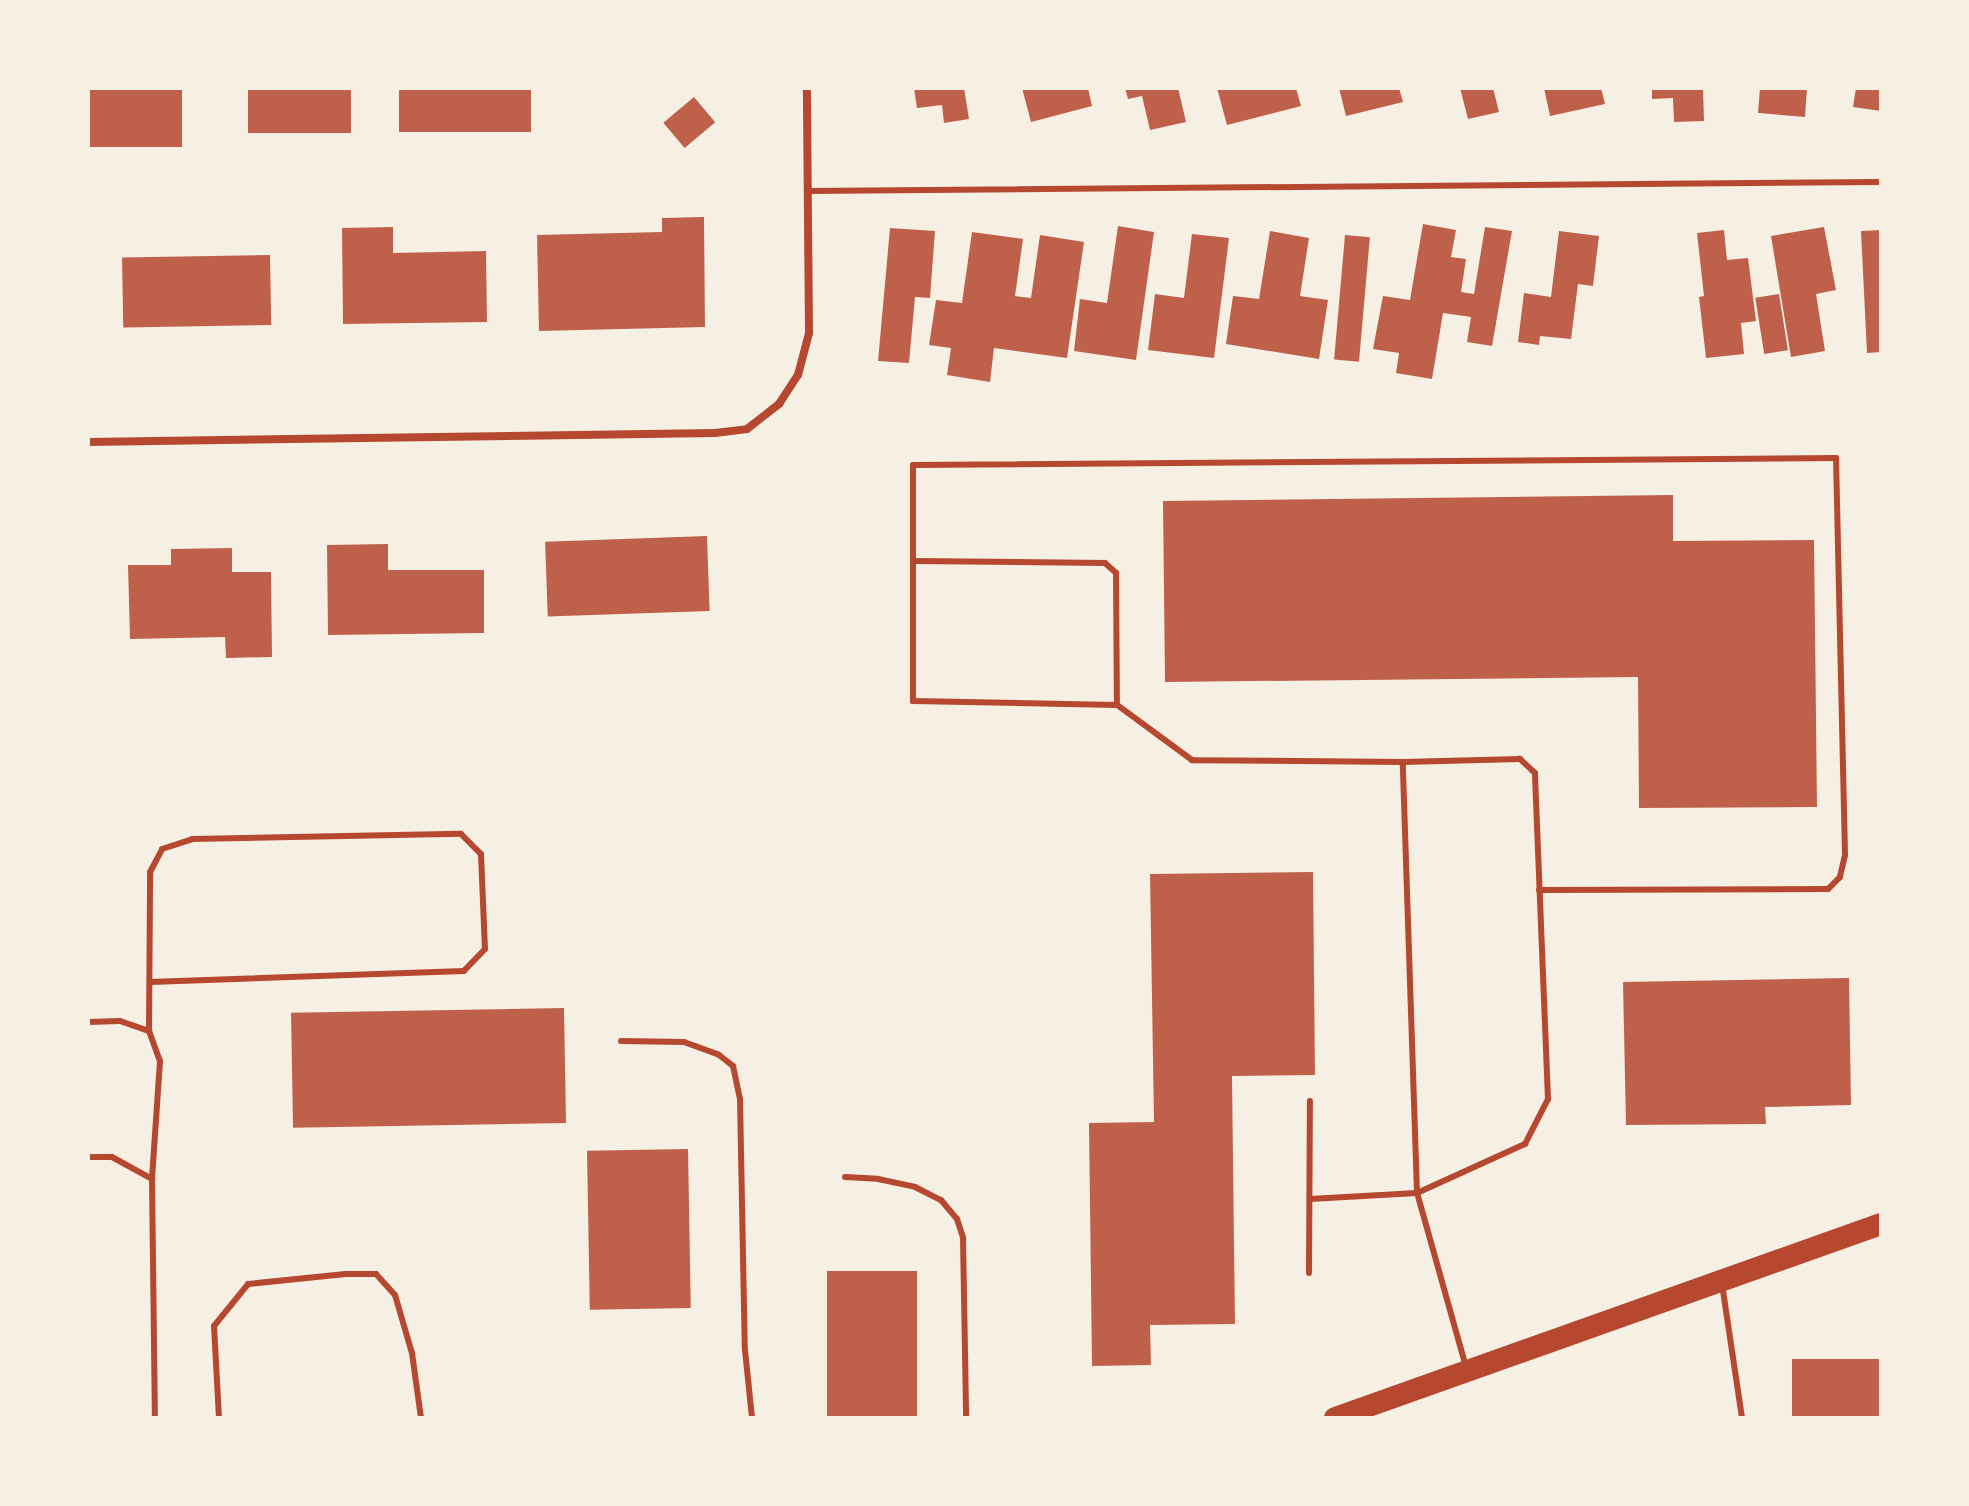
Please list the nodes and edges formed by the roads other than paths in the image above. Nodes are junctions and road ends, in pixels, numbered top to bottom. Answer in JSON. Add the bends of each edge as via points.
{"nodes":[{"id":1,"x":807,"y":88,"type":"edge"},
{"id":2,"x":1881,"y":182,"type":"edge"},
{"id":3,"x":808,"y":191,"type":"junction"},
{"id":4,"x":88,"y":442,"type":"edge"},
{"id":5,"x":913,"y":561,"type":"junction"},
{"id":6,"x":1117,"y":705,"type":"junction"},
{"id":7,"x":1403,"y":762,"type":"junction"},
{"id":8,"x":1539,"y":890,"type":"junction"},
{"id":9,"x":150,"y":982,"type":"junction"},
{"id":10,"x":88,"y":1022,"type":"edge"},
{"id":11,"x":149,"y":1031,"type":"junction"},
{"id":12,"x":621,"y":1041,"type":"dead end"},
{"id":13,"x":1310,"y":1101,"type":"dead end"},
{"id":14,"x":88,"y":1157,"type":"edge"},
{"id":15,"x":845,"y":1177,"type":"dead end"},
{"id":16,"x":152,"y":1179,"type":"junction"},
{"id":17,"x":1417,"y":1193,"type":"junction"},
{"id":18,"x":1310,"y":1199,"type":"junction"},
{"id":19,"x":1881,"y":1224,"type":"edge"},
{"id":20,"x":1309,"y":1273,"type":"dead end"},
{"id":21,"x":1721,"y":1280,"type":"junction"},
{"id":22,"x":1467,"y":1371,"type":"junction"},
{"id":23,"x":155,"y":1418,"type":"edge"},
{"id":24,"x":219,"y":1418,"type":"edge"},
{"id":25,"x":421,"y":1418,"type":"edge"},
{"id":26,"x":752,"y":1418,"type":"edge"},
{"id":27,"x":966,"y":1418,"type":"edge"},
{"id":28,"x":1335,"y":1418,"type":"edge"},
{"id":29,"x":1742,"y":1418,"type":"edge"}],
"edges":[{"from":1,"to":3,"type":"street"},
{"from":2,"to":3,"type":"lane"},
{"from":3,"to":4,"type":"street","via":[[809,333],[798,375],[779,404],[747,429]]},
{"from":5,"to":6,"type":"lane","via":[[1105,563],[1116,573]]},
{"from":5,"to":6,"type":"lane","via":[[913,701]]},
{"from":5,"to":8,"type":"lane","via":[[913,465],[1836,458],[1845,855],[1840,877],[1828,889]]},
{"from":6,"to":7,"type":"lane","via":[[1192,760]]},
{"from":7,"to":8,"type":"lane","via":[[1520,759],[1535,773]]},
{"from":7,"to":17,"type":"lane"},
{"from":8,"to":17,"type":"lane","via":[[1548,1099],[1525,1144]]},
{"from":9,"to":9,"type":"lane","via":[[150,872],[162,849],[192,839],[461,834],[481,854],[485,949],[464,971]]},
{"from":9,"to":11,"type":"lane"},
{"from":10,"to":11,"type":"lane","via":[[120,1021]]},
{"from":11,"to":16,"type":"lane","via":[[160,1061]]},
{"from":12,"to":26,"type":"lane","via":[[684,1042],[733,1066],[740,1099]]},
{"from":13,"to":18,"type":"lane"},
{"from":14,"to":16,"type":"lane","via":[[112,1157]]},
{"from":15,"to":27,"type":"lane","via":[[915,1187],[941,1200],[957,1219],[963,1238]]},
{"from":16,"to":23,"type":"lane"},
{"from":17,"to":18,"type":"lane"},
{"from":17,"to":22,"type":"lane"},
{"from":18,"to":20,"type":"lane"},
{"from":19,"to":21,"type":"highway"},
{"from":21,"to":22,"type":"highway"},
{"from":21,"to":29,"type":"lane"},
{"from":22,"to":28,"type":"highway"},
{"from":24,"to":25,"type":"lane","via":[[214,1326],[248,1284],[376,1274],[395,1295],[412,1353]]}]}
